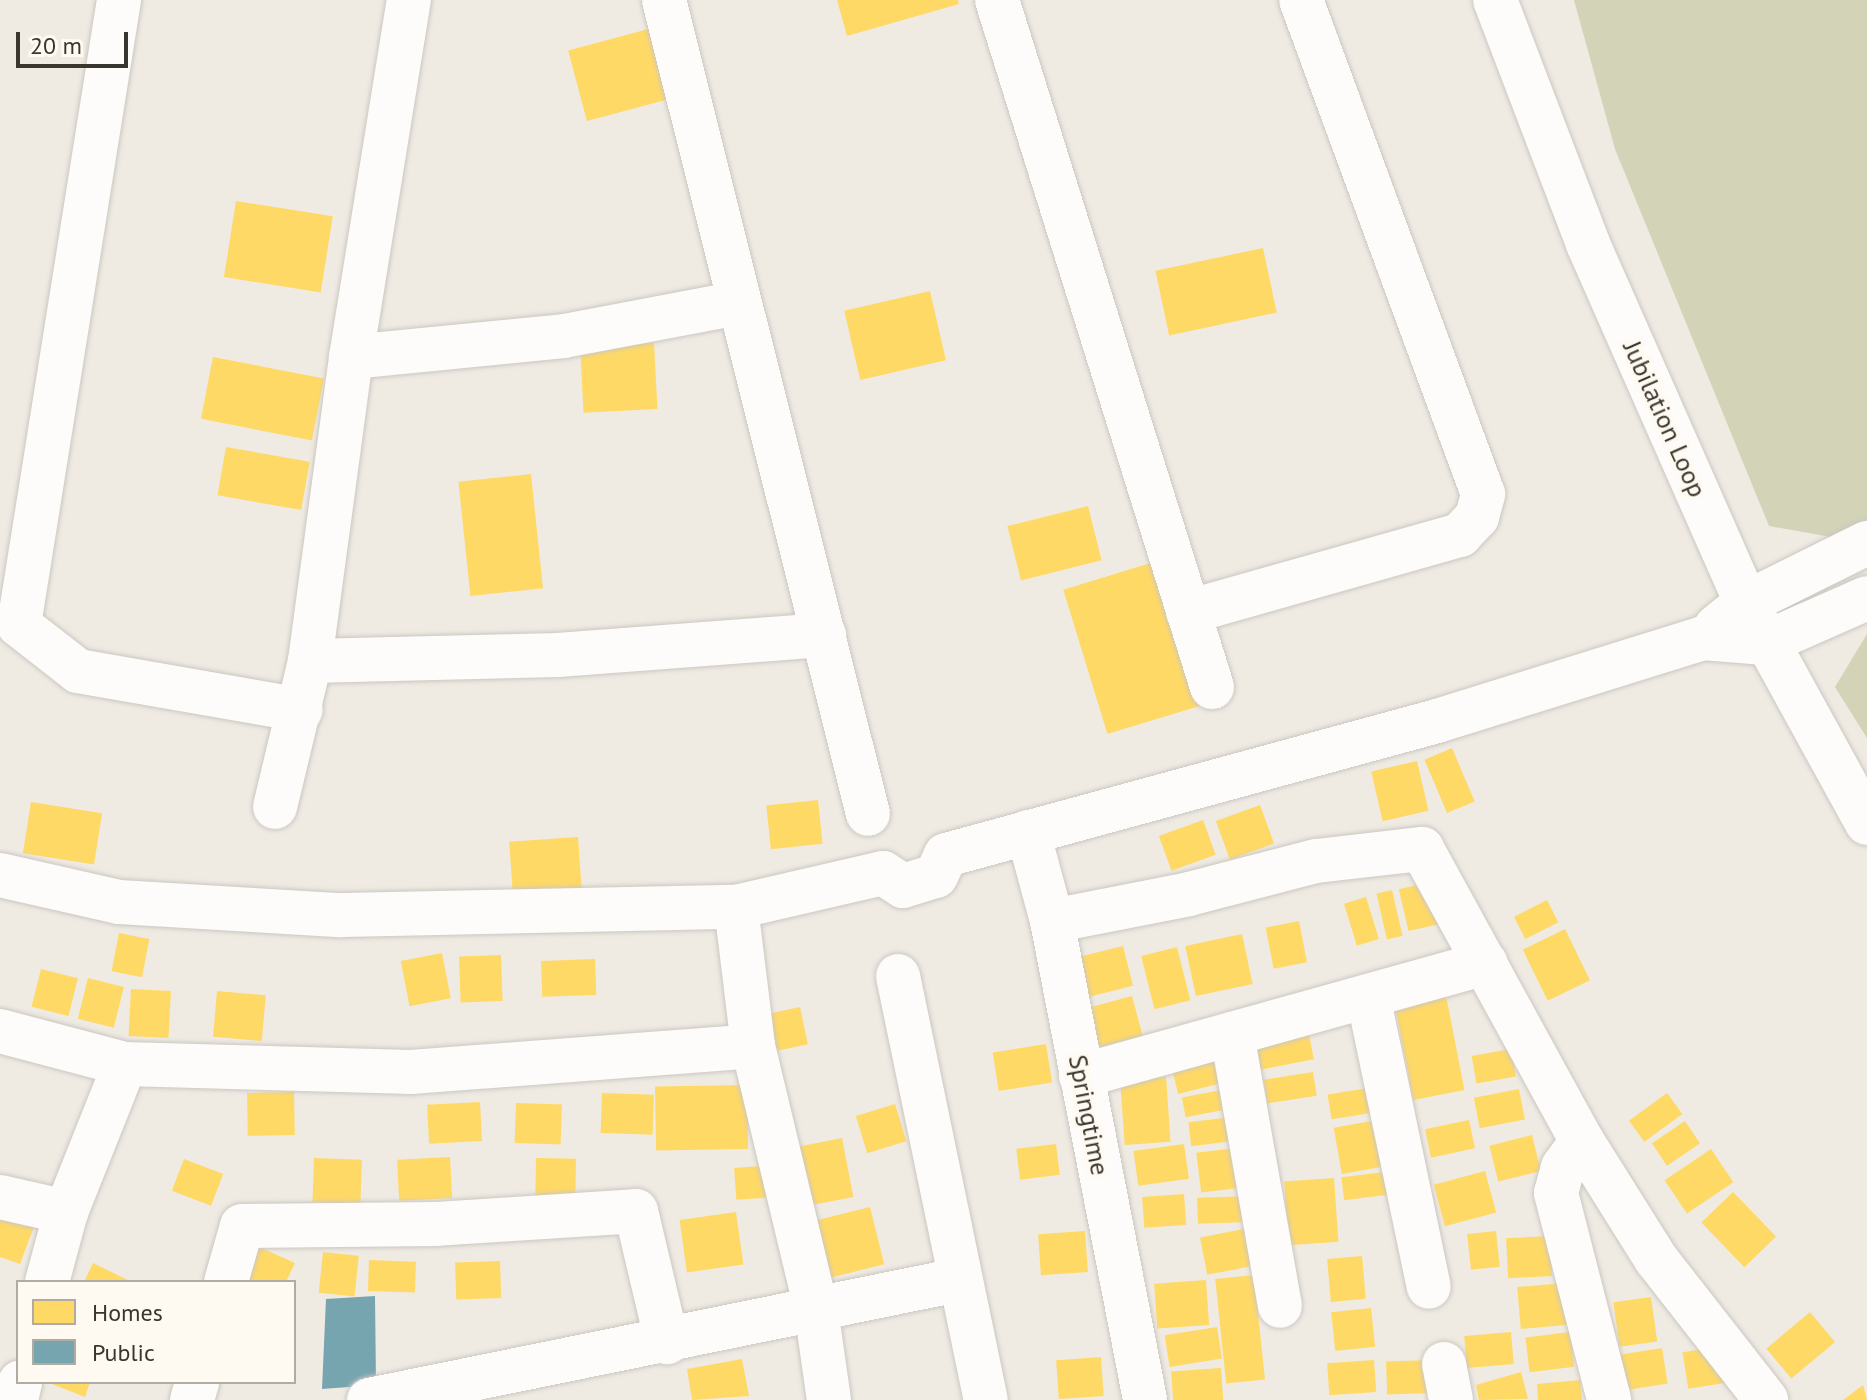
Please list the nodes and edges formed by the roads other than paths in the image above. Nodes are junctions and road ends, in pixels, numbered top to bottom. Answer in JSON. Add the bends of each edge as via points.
{"nodes":[{"id":1,"x":119,"y":0,"type":"edge"},
{"id":2,"x":409,"y":0,"type":"edge"},
{"id":3,"x":664,"y":0,"type":"edge"},
{"id":4,"x":997,"y":0,"type":"edge"},
{"id":5,"x":1301,"y":0,"type":"edge"},
{"id":6,"x":1495,"y":0,"type":"edge"},
{"id":7,"x":738,"y":303,"type":"junction"},
{"id":8,"x":351,"y":357,"type":"junction"},
{"id":9,"x":1867,"y":543,"type":"edge"},
{"id":10,"x":1867,"y":598,"type":"edge"},
{"id":11,"x":1746,"y":603,"type":"junction"},
{"id":12,"x":1188,"y":612,"type":"junction"},
{"id":13,"x":824,"y":635,"type":"junction"},
{"id":14,"x":1703,"y":638,"type":"junction"},
{"id":15,"x":1765,"y":643,"type":"junction"},
{"id":16,"x":310,"y":661,"type":"junction"},
{"id":17,"x":1212,"y":687,"type":"dead end"},
{"id":18,"x":301,"y":710,"type":"junction"},
{"id":19,"x":275,"y":807,"type":"dead end"},
{"id":20,"x":868,"y":814,"type":"dead end"},
{"id":21,"x":1867,"y":823,"type":"edge"},
{"id":22,"x":1028,"y":832,"type":"junction"},
{"id":23,"x":0,"y":875,"type":"edge"},
{"id":24,"x":736,"y":907,"type":"junction"},
{"id":25,"x":1052,"y":921,"type":"junction"},
{"id":26,"x":1485,"y":963,"type":"junction"},
{"id":27,"x":898,"y":976,"type":"dead end"},
{"id":28,"x":1368,"y":996,"type":"junction"},
{"id":29,"x":0,"y":1031,"type":"edge"},
{"id":30,"x":1232,"y":1034,"type":"junction"},
{"id":31,"x":753,"y":1046,"type":"junction"},
{"id":32,"x":125,"y":1064,"type":"junction"},
{"id":33,"x":1081,"y":1076,"type":"junction"},
{"id":34,"x":1582,"y":1141,"type":"junction"},
{"id":35,"x":0,"y":1197,"type":"edge"},
{"id":36,"x":66,"y":1212,"type":"junction"},
{"id":37,"x":48,"y":1280,"type":"edge"},
{"id":38,"x":227,"y":1280,"type":"edge"},
{"id":39,"x":958,"y":1280,"type":"junction"},
{"id":40,"x":1429,"y":1287,"type":"dead end"},
{"id":41,"x":1280,"y":1306,"type":"dead end"},
{"id":42,"x":816,"y":1309,"type":"junction"},
{"id":43,"x":667,"y":1342,"type":"junction"},
{"id":44,"x":369,"y":1400,"type":"edge"},
{"id":45,"x":829,"y":1400,"type":"edge"},
{"id":46,"x":986,"y":1400,"type":"edge"},
{"id":47,"x":1145,"y":1400,"type":"edge"},
{"id":48,"x":1609,"y":1400,"type":"edge"},
{"id":49,"x":1766,"y":1400,"type":"edge"}],
"edges":[{"from":1,"to":18,"type":"street","via":[[19,625],[78,671]]},
{"from":2,"to":8,"type":"street"},
{"from":3,"to":7,"type":"street"},
{"from":4,"to":12,"type":"street"},
{"from":5,"to":12,"type":"street","via":[[1483,494],[1477,517],[1460,535]]},
{"from":6,"to":11,"type":"street","name":"Jubilation Loop","via":[[1588,244]]},
{"from":7,"to":8,"type":"street","via":[[564,336]]},
{"from":7,"to":13,"type":"street"},
{"from":8,"to":16,"type":"street"},
{"from":9,"to":11,"type":"street"},
{"from":10,"to":15,"type":"street"},
{"from":11,"to":14,"type":"street"},
{"from":11,"to":15,"type":"street","name":"Jubilation Loop"},
{"from":12,"to":17,"type":"street"},
{"from":13,"to":16,"type":"street","via":[[558,655]]},
{"from":13,"to":20,"type":"street"},
{"from":14,"to":15,"type":"street"},
{"from":14,"to":22,"type":"street","via":[[1437,721]]},
{"from":15,"to":21,"type":"street","name":"Jubilation Loop"},
{"from":16,"to":18,"type":"street"},
{"from":18,"to":19,"type":"street"},
{"from":22,"to":24,"type":"street","via":[[946,855],[933,845],[893,855],[883,873]]},
{"from":22,"to":25,"type":"street","name":"Springtime"},
{"from":23,"to":24,"type":"street","via":[[119,902],[341,915]]},
{"from":24,"to":31,"type":"street"},
{"from":25,"to":26,"type":"street","via":[[1189,894],[1316,861],[1422,849]]},
{"from":25,"to":33,"type":"street","name":"Springtime"},
{"from":26,"to":28,"type":"street"},
{"from":26,"to":34,"type":"street"},
{"from":27,"to":39,"type":"street"},
{"from":28,"to":30,"type":"street"},
{"from":28,"to":40,"type":"street"},
{"from":29,"to":32,"type":"street"},
{"from":30,"to":33,"type":"street"},
{"from":30,"to":41,"type":"street"},
{"from":31,"to":32,"type":"street","via":[[411,1072]]},
{"from":31,"to":42,"type":"street"},
{"from":32,"to":36,"type":"street"},
{"from":33,"to":47,"type":"street","name":"Springtime"},
{"from":34,"to":48,"type":"street","via":[[1563,1167],[1556,1193]]},
{"from":34,"to":49,"type":"street","via":[[1656,1259]]},
{"from":35,"to":36,"type":"street"},
{"from":36,"to":37,"type":"street"},
{"from":38,"to":43,"type":"street","via":[[242,1226],[436,1224],[636,1211]]},
{"from":39,"to":42,"type":"street"},
{"from":39,"to":46,"type":"street"},
{"from":42,"to":43,"type":"street"},
{"from":42,"to":45,"type":"street"},
{"from":43,"to":44,"type":"street"}]}
